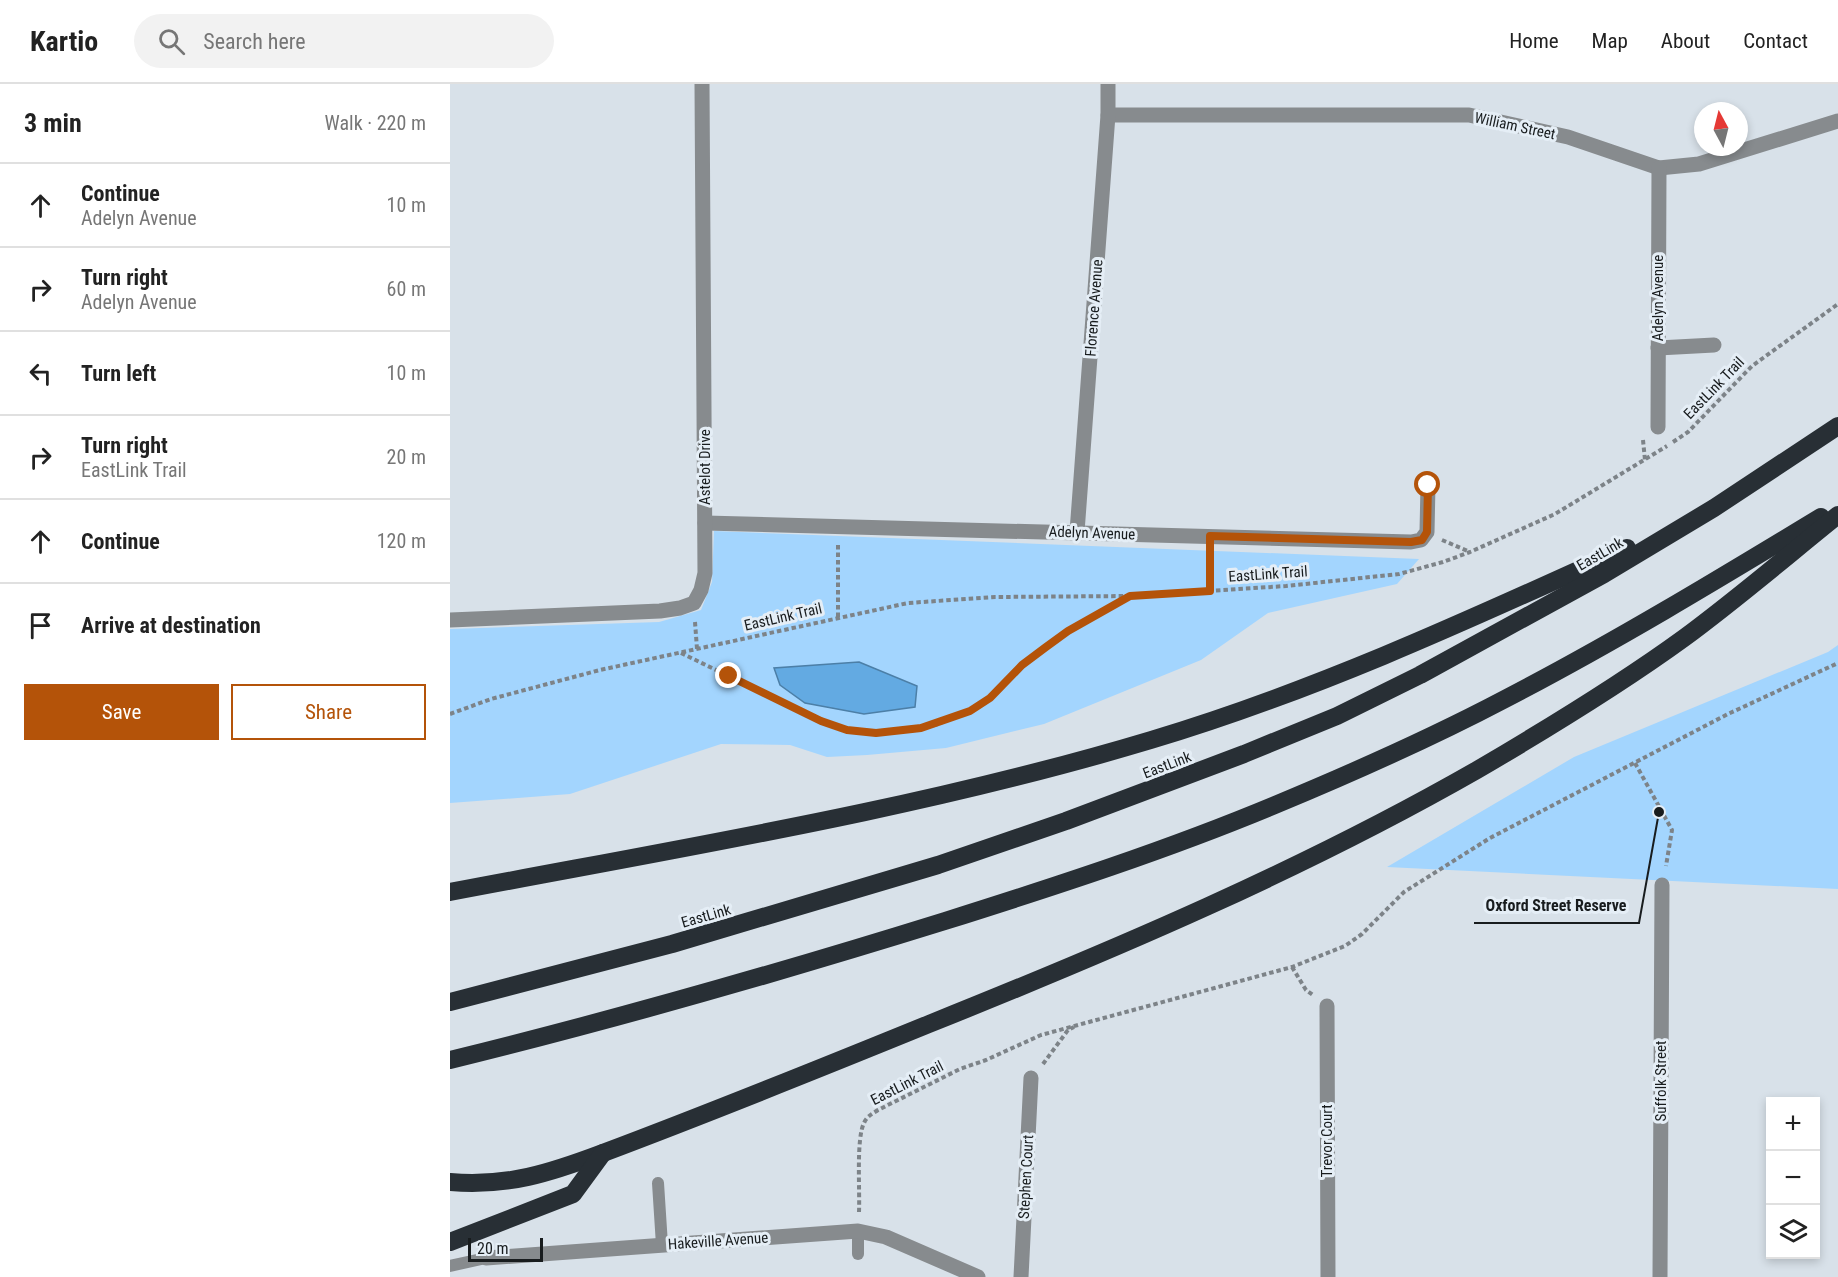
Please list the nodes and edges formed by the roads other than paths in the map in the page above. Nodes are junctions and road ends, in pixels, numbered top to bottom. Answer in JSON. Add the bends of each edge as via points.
{"nodes":[{"id":1,"x":702,"y":84,"type":"edge"},
{"id":2,"x":1108,"y":84,"type":"edge"},
{"id":3,"x":1108,"y":115,"type":"junction"},
{"id":4,"x":1838,"y":121,"type":"edge"},
{"id":5,"x":1659,"y":168,"type":"junction"},
{"id":6,"x":1714,"y":345,"type":"dead end"},
{"id":7,"x":1658,"y":348,"type":"junction"},
{"id":8,"x":1838,"y":426,"type":"edge"},
{"id":9,"x":1658,"y":427,"type":"dead end"},
{"id":10,"x":1428,"y":485,"type":"dead end"},
{"id":11,"x":1838,"y":507,"type":"edge"},
{"id":12,"x":1714,"y":508,"type":"junction"},
{"id":13,"x":1838,"y":515,"type":"edge"},
{"id":14,"x":705,"y":523,"type":"junction"},
{"id":15,"x":1077,"y":532,"type":"junction"},
{"id":16,"x":450,"y":620,"type":"edge"},
{"id":17,"x":1662,"y":885,"type":"road end"},
{"id":18,"x":450,"y":892,"type":"edge"},
{"id":19,"x":450,"y":1002,"type":"edge"},
{"id":20,"x":1327,"y":1006,"type":"road end"},
{"id":21,"x":450,"y":1060,"type":"edge"},
{"id":22,"x":1031,"y":1078,"type":"road end"},
{"id":23,"x":603,"y":1153,"type":"junction"},
{"id":24,"x":450,"y":1182,"type":"edge"},
{"id":25,"x":658,"y":1183,"type":"dead end"},
{"id":26,"x":858,"y":1231,"type":"junction"},
{"id":27,"x":450,"y":1242,"type":"edge"},
{"id":28,"x":662,"y":1245,"type":"junction"},
{"id":29,"x":858,"y":1254,"type":"dead end"},
{"id":30,"x":486,"y":1258,"type":"joint"},
{"id":31,"x":450,"y":1266,"type":"edge"},
{"id":32,"x":978,"y":1277,"type":"edge"},
{"id":33,"x":1021,"y":1277,"type":"edge"},
{"id":34,"x":1328,"y":1277,"type":"edge"},
{"id":35,"x":1660,"y":1277,"type":"edge"}],
"edges":[{"from":1,"to":14,"type":"street","name":"Astelot Drive"},
{"from":2,"to":3,"type":"street","name":"Florence Avenue"},
{"from":3,"to":5,"type":"street","name":"William Street","via":[[1469,115],[1568,137]]},
{"from":3,"to":15,"type":"street","name":"Florence Avenue"},
{"from":4,"to":5,"type":"street","name":"William Street","via":[[1699,164]]},
{"from":5,"to":7,"type":"street","name":"Adelyn Avenue"},
{"from":6,"to":7,"type":"street"},
{"from":7,"to":9,"type":"street","name":"Adelyn Avenue"},
{"from":8,"to":12,"type":"highway","name":"EastLink"},
{"from":10,"to":15,"type":"street","name":"Adelyn Avenue","via":[[1427,532],[1422,540],[1411,542]]},
{"from":11,"to":21,"type":"highway","via":[[1668,609],[1501,701],[1276,805],[1152,853],[855,949],[630,1014]]},
{"from":12,"to":18,"type":"highway","via":[[1380,659],[1153,740],[895,807]]},
{"from":12,"to":19,"type":"highway","name":"EastLink","via":[[1419,675],[1337,716],[1169,784],[810,904]]},
{"from":13,"to":23,"type":"highway","via":[[1685,637],[1634,672],[1476,770],[1382,821],[1139,938]]},
{"from":14,"to":15,"type":"street","name":"Adelyn Avenue"},
{"from":14,"to":16,"type":"street","name":"Astelot Drive","via":[[705,573],[694,603],[660,611]]},
{"from":17,"to":35,"type":"street","name":"Suffolk Street"},
{"from":20,"to":34,"type":"street","name":"Trevor Court"},
{"from":22,"to":33,"type":"street","name":"Stephen Court"},
{"from":23,"to":24,"type":"highway","via":[[527,1179]]},
{"from":23,"to":27,"type":"highway","via":[[573,1194]]},
{"from":25,"to":28,"type":"lane"},
{"from":26,"to":28,"type":"street","name":"Hakeville Avenue"},
{"from":26,"to":29,"type":"lane"},
{"from":26,"to":32,"type":"street","name":"Hakeville Avenue","via":[[886,1237]]},
{"from":28,"to":30,"type":"street","name":"Hakeville Avenue"},
{"from":30,"to":31,"type":"lane","name":"Hakeville Avenue"}]}
